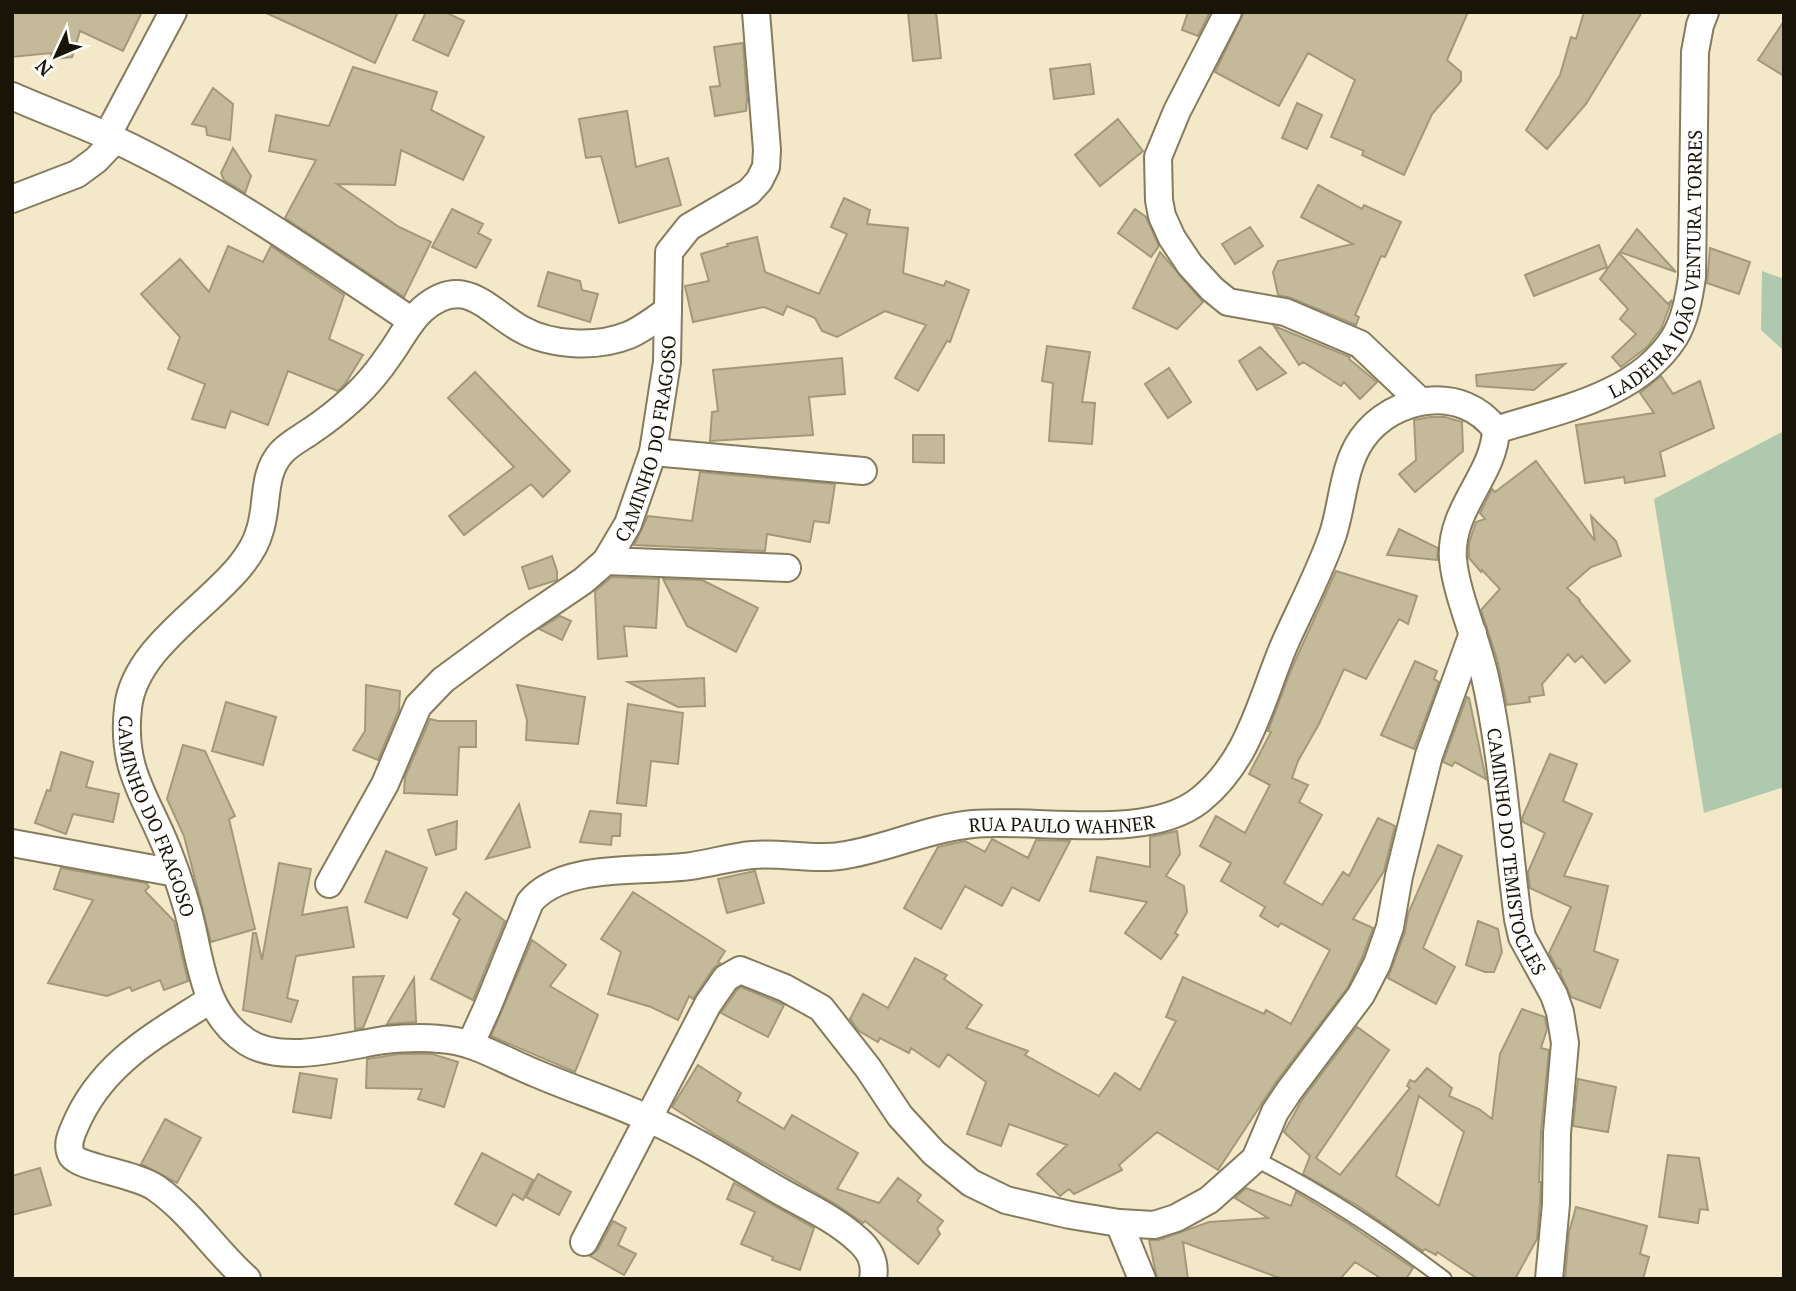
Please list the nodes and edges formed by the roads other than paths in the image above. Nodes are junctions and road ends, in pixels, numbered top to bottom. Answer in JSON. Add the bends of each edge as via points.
{"nodes":[{"id":1,"x":173,"y":12,"type":"edge"},
{"id":2,"x":756,"y":12,"type":"edge"},
{"id":3,"x":1228,"y":12,"type":"edge"},
{"id":4,"x":1705,"y":12,"type":"edge"},
{"id":5,"x":12,"y":96,"type":"edge"},
{"id":6,"x":111,"y":138,"type":"junction"},
{"id":7,"x":12,"y":199,"type":"edge"},
{"id":8,"x":668,"y":310,"type":"junction"},
{"id":9,"x":412,"y":321,"type":"junction"},
{"id":10,"x":1419,"y":401,"type":"junction"},
{"id":11,"x":1496,"y":430,"type":"junction"},
{"id":12,"x":653,"y":452,"type":"junction"},
{"id":13,"x":863,"y":471,"type":"dead end"},
{"id":14,"x":606,"y":561,"type":"junction"},
{"id":15,"x":787,"y":568,"type":"dead end"},
{"id":16,"x":1474,"y":633,"type":"junction"},
{"id":17,"x":12,"y":843,"type":"edge"},
{"id":18,"x":176,"y":873,"type":"junction"},
{"id":19,"x":329,"y":884,"type":"dead end"},
{"id":20,"x":210,"y":1000,"type":"junction"},
{"id":21,"x":471,"y":1043,"type":"junction"},
{"id":22,"x":649,"y":1118,"type":"junction"},
{"id":23,"x":1255,"y":1159,"type":"junction"},
{"id":24,"x":1119,"y":1223,"type":"junction"},
{"id":25,"x":584,"y":1242,"type":"dead end"},
{"id":26,"x":247,"y":1279,"type":"edge"},
{"id":27,"x":873,"y":1279,"type":"edge"},
{"id":28,"x":1142,"y":1279,"type":"edge"},
{"id":29,"x":1444,"y":1279,"type":"edge"},
{"id":30,"x":1549,"y":1279,"type":"edge"}],
"edges":[{"from":1,"to":6,"type":"street"},
{"from":2,"to":8,"type":"street","name":"CAMINHO DO FRAGOSO","via":[[766,167],[749,192],[706,216],[673,244],[667,259]]},
{"from":3,"to":10,"type":"street","via":[[1158,157],[1159,200],[1172,238],[1228,302],[1285,312],[1360,344]]},
{"from":4,"to":11,"type":"street","name":"LADEIRA JOÃO VENTURA TORRES","via":[[1695,52],[1692,277],[1687,306],[1674,337],[1652,364],[1628,383]]},
{"from":5,"to":6,"type":"street"},
{"from":6,"to":7,"type":"street","via":[[96,160],[77,174]]},
{"from":6,"to":9,"type":"street","via":[[266,223]]},
{"from":8,"to":9,"type":"street","name":"CAMINHO DO FRAGOSO","via":[[628,335],[587,343],[558,342],[521,329],[480,299],[460,294],[424,307]]},
{"from":8,"to":12,"type":"street","name":"CAMINHO DO FRAGOSO","via":[[667,362]]},
{"from":9,"to":18,"type":"street","name":"CAMINHO DO FRAGOSO","via":[[353,398],[281,452],[267,482],[259,534],[245,560],[159,647],[142,667],[130,694],[127,727],[133,777]]},
{"from":10,"to":11,"type":"street","name":"RUA PAULO WAHNER","via":[[1466,405],[1486,416]]},
{"from":10,"to":21,"type":"street","name":"RUA PAULO WAHNER","via":[[1381,421],[1363,438],[1352,459],[1334,531],[1256,722],[1240,756],[1220,783],[1196,803],[1165,818],[1138,823],[976,824],[929,831],[845,855],[753,855],[560,880],[530,902]]},
{"from":11,"to":16,"type":"street","name":"CAMINHO DO TEMISTOCLES","via":[[1495,444],[1459,515],[1454,539],[1457,580]]},
{"from":12,"to":13,"type":"street"},
{"from":12,"to":14,"type":"street","name":"CAMINHO DO FRAGOSO","via":[[628,524]]},
{"from":14,"to":15,"type":"street","name":"CAMINHO DO FRAGOSO"},
{"from":14,"to":19,"type":"street","name":"CAMINHO DO FRAGOSO","via":[[443,680],[418,706],[385,784]]},
{"from":16,"to":23,"type":"street","via":[[1429,755],[1390,927],[1377,964],[1361,995],[1275,1112]]},
{"from":16,"to":30,"type":"street","name":"CAMINHO DO TEMISTOCLES","via":[[1502,763],[1520,928],[1554,995],[1565,1043]]},
{"from":17,"to":18,"type":"street"},
{"from":18,"to":20,"type":"street","name":"CAMINHO DO FRAGOSO"},
{"from":20,"to":21,"type":"street","name":"CAMINHO DO FRAGOSO","via":[[228,1026],[248,1043],[280,1052],[418,1037]]},
{"from":20,"to":26,"type":"street","via":[[141,1043],[102,1081],[78,1118],[69,1142],[73,1157],[86,1165],[137,1177],[169,1197]]},
{"from":21,"to":22,"type":"street","name":"CAMINHO DO FRAGOSO"},
{"from":22,"to":24,"type":"street","via":[[720,985],[736,971],[746,971],[821,1008],[900,1116],[934,1153],[971,1183],[1006,1200]]},
{"from":22,"to":25,"type":"street"},
{"from":22,"to":27,"type":"street","name":"CAMINHO DO FRAGOSO","via":[[855,1237],[874,1259]]},
{"from":23,"to":24,"type":"street","via":[[1209,1200],[1185,1214],[1154,1225]]},
{"from":23,"to":29,"type":"lane","via":[[1400,1245]]},
{"from":24,"to":28,"type":"street"}]}
